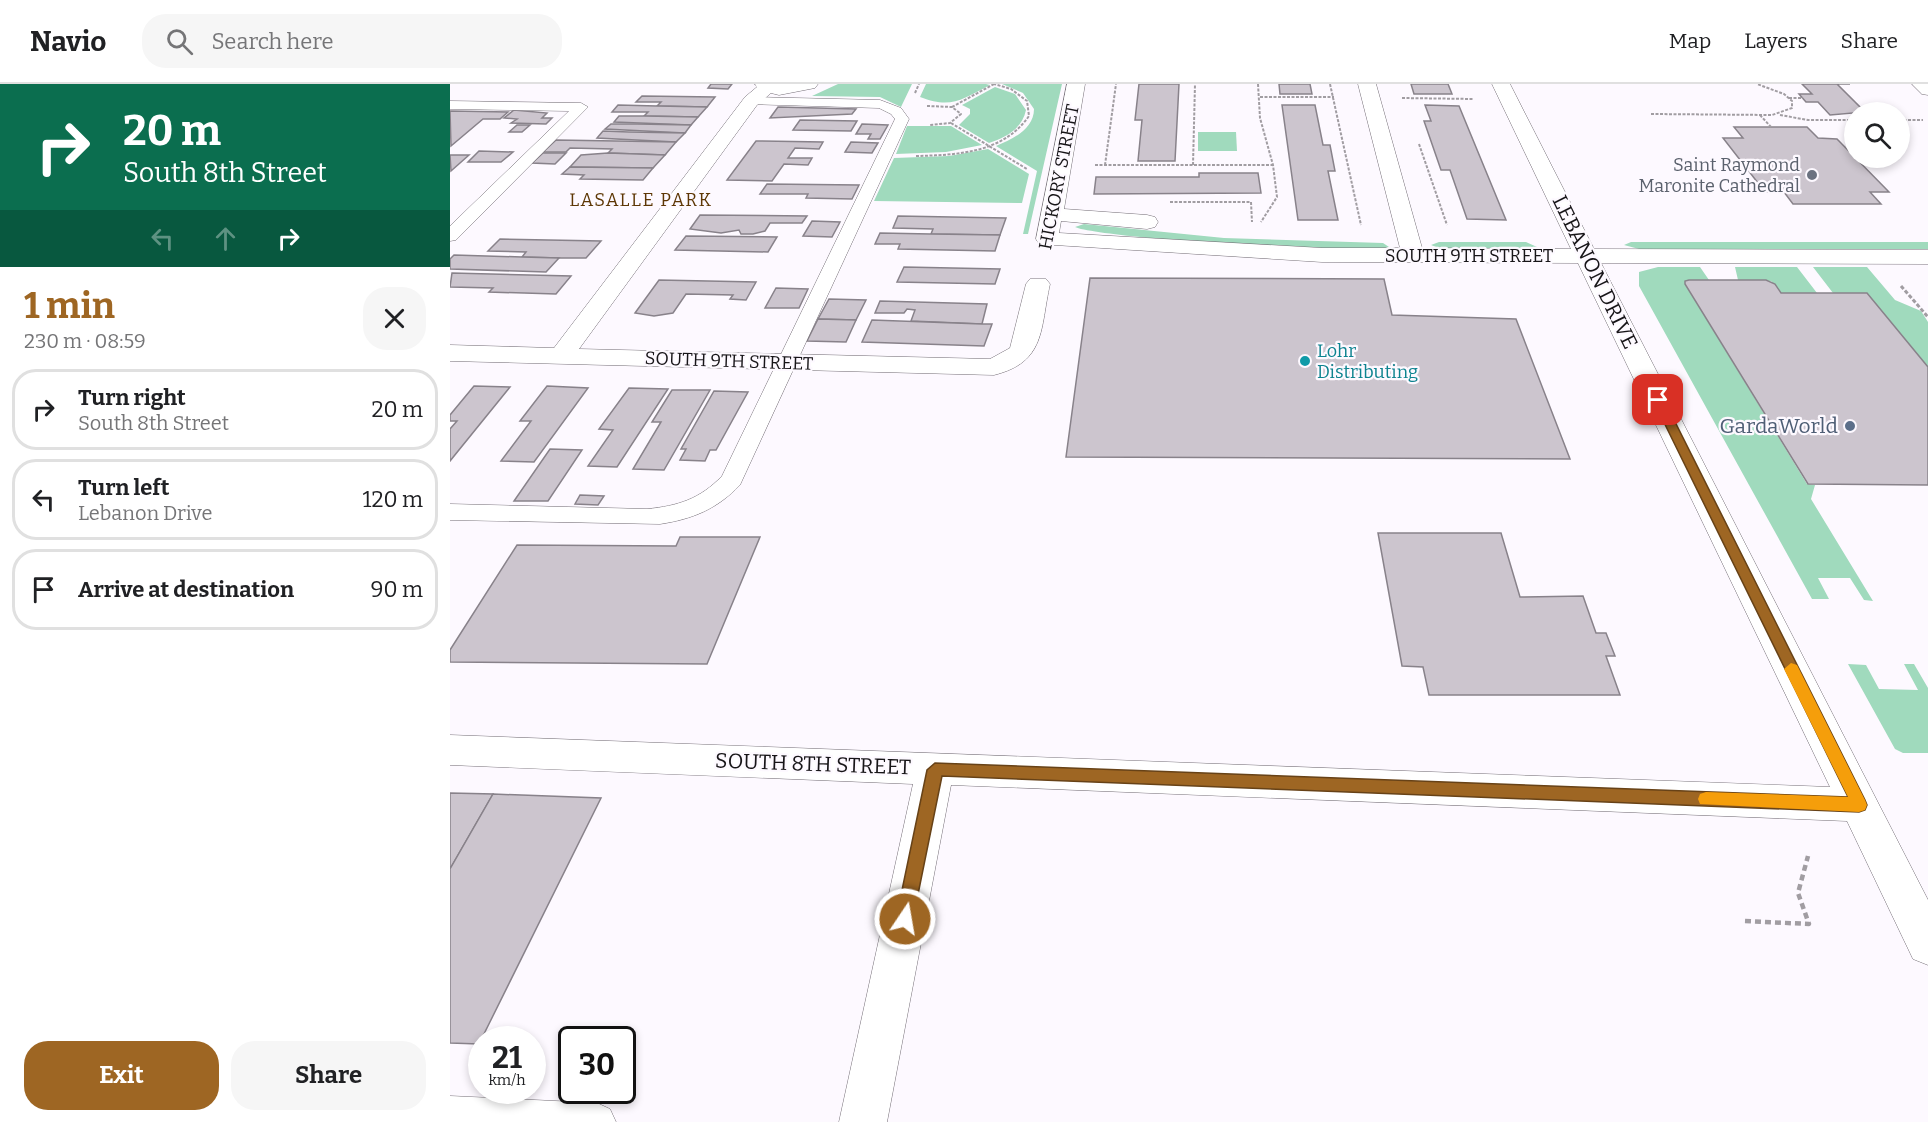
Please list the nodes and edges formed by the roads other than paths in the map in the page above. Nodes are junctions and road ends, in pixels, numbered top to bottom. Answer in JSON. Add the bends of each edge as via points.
{"nodes":[{"id":1,"x":809,"y":84,"type":"edge"},
{"id":2,"x":1076,"y":84,"type":"edge"},
{"id":3,"x":1367,"y":84,"type":"edge"},
{"id":4,"x":1921,"y":84,"type":"edge"},
{"id":5,"x":761,"y":90,"type":"edge"},
{"id":6,"x":1928,"y":90,"type":"edge"},
{"id":7,"x":1490,"y":91,"type":"edge"},
{"id":8,"x":450,"y":105,"type":"edge"},
{"id":9,"x":1052,"y":214,"type":"junction"},
{"id":10,"x":450,"y":236,"type":"edge"},
{"id":11,"x":1928,"y":236,"type":"edge"},
{"id":12,"x":1410,"y":245,"type":"junction"},
{"id":13,"x":1582,"y":246,"type":"junction"},
{"id":14,"x":1045,"y":249,"type":"joint"},
{"id":15,"x":1928,"y":256,"type":"edge"},
{"id":16,"x":1038,"y":284,"type":"dead end"},
{"id":17,"x":450,"y":353,"type":"edge"},
{"id":18,"x":561,"y":356,"type":"junction"},
{"id":19,"x":788,"y":362,"type":"junction"},
{"id":20,"x":450,"y":512,"type":"edge"},
{"id":21,"x":450,"y":750,"type":"edge"},
{"id":22,"x":935,"y":770,"type":"junction"},
{"id":23,"x":1859,"y":805,"type":"junction"},
{"id":24,"x":1928,"y":944,"type":"edge"},
{"id":25,"x":450,"y":1115,"type":"edge"},
{"id":26,"x":597,"y":1122,"type":"edge"},
{"id":27,"x":863,"y":1122,"type":"edge"}],
"edges":[{"from":1,"to":5,"type":"street","via":[[787,90]]},
{"from":2,"to":9,"type":"street","name":"HICKORY STREET"},
{"from":3,"to":12,"type":"street"},
{"from":4,"to":6,"type":"street"},
{"from":5,"to":18,"type":"street"},
{"from":5,"to":19,"type":"lane","via":[[880,104],[900,113],[902,125]]},
{"from":7,"to":13,"type":"street","name":"LEBANON DRIVE"},
{"from":8,"to":10,"type":"lane","via":[[580,107]]},
{"from":9,"to":12,"type":"street","name":"SOUTH 9TH STREET"},
{"from":9,"to":14,"type":"street","name":"HICKORY STREET"},
{"from":11,"to":13,"type":"street","name":"SOUTH 9TH STREET"},
{"from":12,"to":13,"type":"street","name":"SOUTH 9TH STREET"},
{"from":12,"to":14,"type":"street","name":"SOUTH 9TH STREET","via":[[1273,254],[1111,241]]},
{"from":13,"to":15,"type":"street","name":"SOUTH 9TH STREET"},
{"from":13,"to":23,"type":"street","name":"LEBANON DRIVE"},
{"from":16,"to":19,"type":"street","name":"SOUTH 9TH STREET","via":[[1023,348],[1007,363],[979,368]]},
{"from":17,"to":18,"type":"street","name":"SOUTH 9TH STREET"},
{"from":18,"to":19,"type":"street","name":"SOUTH 9TH STREET"},
{"from":19,"to":20,"type":"lane","via":[[732,480],[717,498],[693,509],[647,518]]},
{"from":21,"to":22,"type":"street","name":"SOUTH 8TH STREET"},
{"from":22,"to":23,"type":"street","name":"SOUTH 8TH STREET"},
{"from":22,"to":27,"type":"street"},
{"from":23,"to":24,"type":"street","name":"LEBANON DRIVE"},
{"from":25,"to":26,"type":"lane"}]}
